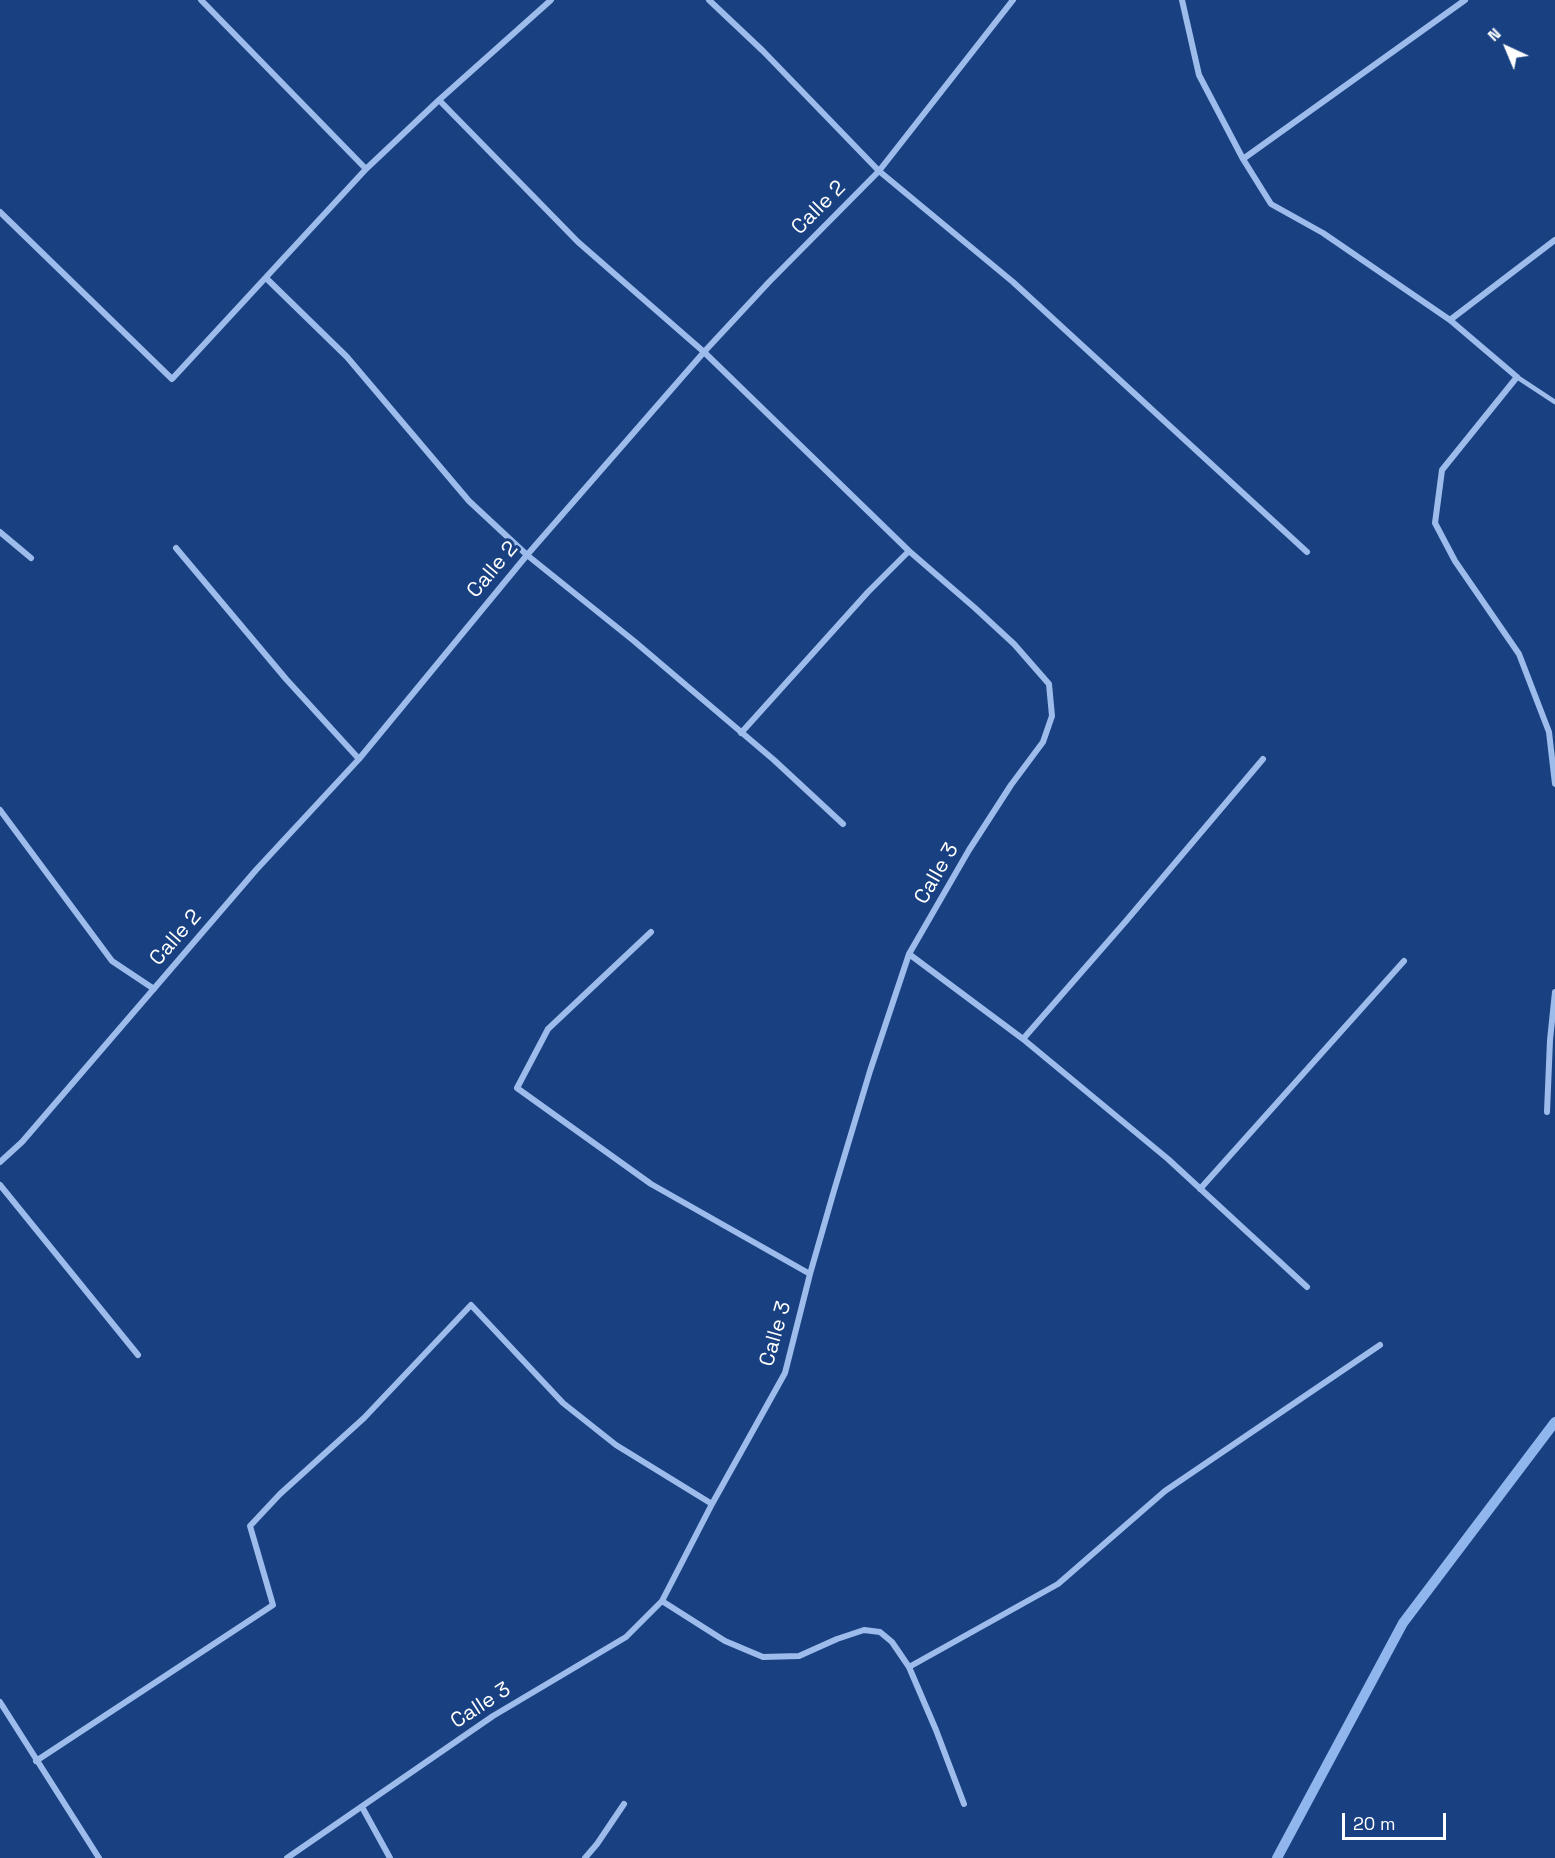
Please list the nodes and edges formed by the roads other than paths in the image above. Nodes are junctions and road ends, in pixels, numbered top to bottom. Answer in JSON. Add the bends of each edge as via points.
{"nodes":[{"id":1,"x":201,"y":0,"type":"edge"},
{"id":2,"x":551,"y":0,"type":"edge"},
{"id":3,"x":709,"y":0,"type":"edge"},
{"id":4,"x":1013,"y":0,"type":"edge"},
{"id":5,"x":1182,"y":0,"type":"edge"},
{"id":6,"x":1465,"y":0,"type":"edge"},
{"id":7,"x":439,"y":100,"type":"junction"},
{"id":8,"x":1243,"y":159,"type":"junction"},
{"id":9,"x":366,"y":169,"type":"junction"},
{"id":10,"x":879,"y":171,"type":"junction"},
{"id":11,"x":0,"y":212,"type":"edge"},
{"id":12,"x":1555,"y":240,"type":"edge"},
{"id":13,"x":266,"y":278,"type":"junction"},
{"id":14,"x":1450,"y":320,"type":"junction"},
{"id":15,"x":704,"y":352,"type":"junction"},
{"id":16,"x":1517,"y":376,"type":"junction"},
{"id":17,"x":1555,"y":402,"type":"edge"},
{"id":18,"x":0,"y":531,"type":"edge"},
{"id":19,"x":176,"y":548,"type":"dead end"},
{"id":20,"x":909,"y":551,"type":"junction"},
{"id":21,"x":1307,"y":552,"type":"dead end"},
{"id":22,"x":527,"y":555,"type":"junction"},
{"id":23,"x":31,"y":558,"type":"dead end"},
{"id":24,"x":741,"y":733,"type":"junction"},
{"id":25,"x":358,"y":759,"type":"junction"},
{"id":26,"x":1263,"y":759,"type":"dead end"},
{"id":27,"x":1555,"y":784,"type":"edge"},
{"id":28,"x":0,"y":810,"type":"edge"},
{"id":29,"x":843,"y":824,"type":"dead end"},
{"id":30,"x":651,"y":932,"type":"dead end"},
{"id":31,"x":909,"y":954,"type":"junction"},
{"id":32,"x":1404,"y":961,"type":"dead end"},
{"id":33,"x":154,"y":989,"type":"junction"},
{"id":34,"x":1555,"y":992,"type":"edge"},
{"id":35,"x":1023,"y":1039,"type":"junction"},
{"id":36,"x":1547,"y":1112,"type":"dead end"},
{"id":37,"x":0,"y":1162,"type":"edge"},
{"id":38,"x":0,"y":1185,"type":"edge"},
{"id":39,"x":1200,"y":1189,"type":"junction"},
{"id":40,"x":810,"y":1274,"type":"junction"},
{"id":41,"x":1307,"y":1287,"type":"dead end"},
{"id":42,"x":1380,"y":1345,"type":"dead end"},
{"id":43,"x":138,"y":1355,"type":"dead end"},
{"id":44,"x":712,"y":1504,"type":"junction"},
{"id":45,"x":662,"y":1601,"type":"junction"},
{"id":46,"x":909,"y":1667,"type":"junction"},
{"id":47,"x":0,"y":1702,"type":"edge"},
{"id":48,"x":36,"y":1761,"type":"junction"},
{"id":49,"x":624,"y":1804,"type":"dead end"},
{"id":50,"x":964,"y":1804,"type":"dead end"},
{"id":51,"x":362,"y":1808,"type":"junction"},
{"id":52,"x":99,"y":1858,"type":"edge"},
{"id":53,"x":287,"y":1858,"type":"edge"},
{"id":54,"x":390,"y":1858,"type":"edge"},
{"id":55,"x":585,"y":1858,"type":"edge"}],
"edges":[{"from":1,"to":9,"type":"street"},
{"from":2,"to":7,"type":"street"},
{"from":3,"to":10,"type":"street"},
{"from":4,"to":10,"type":"street","name":"Calle 2"},
{"from":5,"to":8,"type":"street","via":[[1199,75]]},
{"from":6,"to":8,"type":"street"},
{"from":7,"to":9,"type":"street"},
{"from":7,"to":15,"type":"street","via":[[578,242]]},
{"from":8,"to":14,"type":"street","via":[[1271,204],[1323,233]]},
{"from":9,"to":13,"type":"street"},
{"from":10,"to":15,"type":"street","name":"Calle 2"},
{"from":10,"to":21,"type":"street","via":[[1013,282]]},
{"from":11,"to":13,"type":"street","via":[[171,379]]},
{"from":12,"to":14,"type":"street"},
{"from":13,"to":22,"type":"street","via":[[347,357],[469,501]]},
{"from":14,"to":16,"type":"street"},
{"from":15,"to":20,"type":"street"},
{"from":15,"to":22,"type":"street","name":"Calle 2"},
{"from":16,"to":17,"type":"lane"},
{"from":16,"to":27,"type":"street","via":[[1442,470],[1435,523],[1455,561],[1519,654],[1549,732]]},
{"from":18,"to":23,"type":"street"},
{"from":19,"to":25,"type":"street"},
{"from":20,"to":24,"type":"street"},
{"from":20,"to":31,"type":"street","name":"Calle 3","via":[[1014,644],[1049,684],[1052,716],[1042,742],[969,850]]},
{"from":22,"to":24,"type":"street"},
{"from":22,"to":25,"type":"street","name":"Calle 2"},
{"from":24,"to":29,"type":"street"},
{"from":25,"to":33,"type":"street","name":"Calle 2"},
{"from":26,"to":35,"type":"street"},
{"from":28,"to":33,"type":"street","via":[[112,961]]},
{"from":30,"to":40,"type":"street","via":[[548,1029],[517,1088],[651,1184]]},
{"from":31,"to":35,"type":"street"},
{"from":31,"to":40,"type":"street","name":"Calle 3"},
{"from":32,"to":39,"type":"street"},
{"from":33,"to":37,"type":"street","name":"Calle 2","via":[[22,1142]]},
{"from":34,"to":36,"type":"street"},
{"from":35,"to":39,"type":"street"},
{"from":38,"to":43,"type":"street"},
{"from":39,"to":41,"type":"street"},
{"from":40,"to":44,"type":"street","name":"Calle 3","via":[[785,1373]]},
{"from":42,"to":46,"type":"street","via":[[1165,1491],[1058,1584]]},
{"from":44,"to":45,"type":"street","name":"Calle 3"},
{"from":44,"to":48,"type":"street","via":[[616,1445],[563,1403],[471,1305],[364,1418],[250,1526],[273,1605]]},
{"from":45,"to":46,"type":"street","via":[[724,1641],[763,1657],[799,1656],[864,1630],[880,1632]]},
{"from":45,"to":51,"type":"street","name":"Calle 3","via":[[626,1636],[493,1716]]},
{"from":46,"to":50,"type":"street"},
{"from":47,"to":48,"type":"street"},
{"from":48,"to":52,"type":"street"},
{"from":49,"to":55,"type":"street"},
{"from":51,"to":53,"type":"street","name":"Calle 3"},
{"from":51,"to":54,"type":"street"}]}
